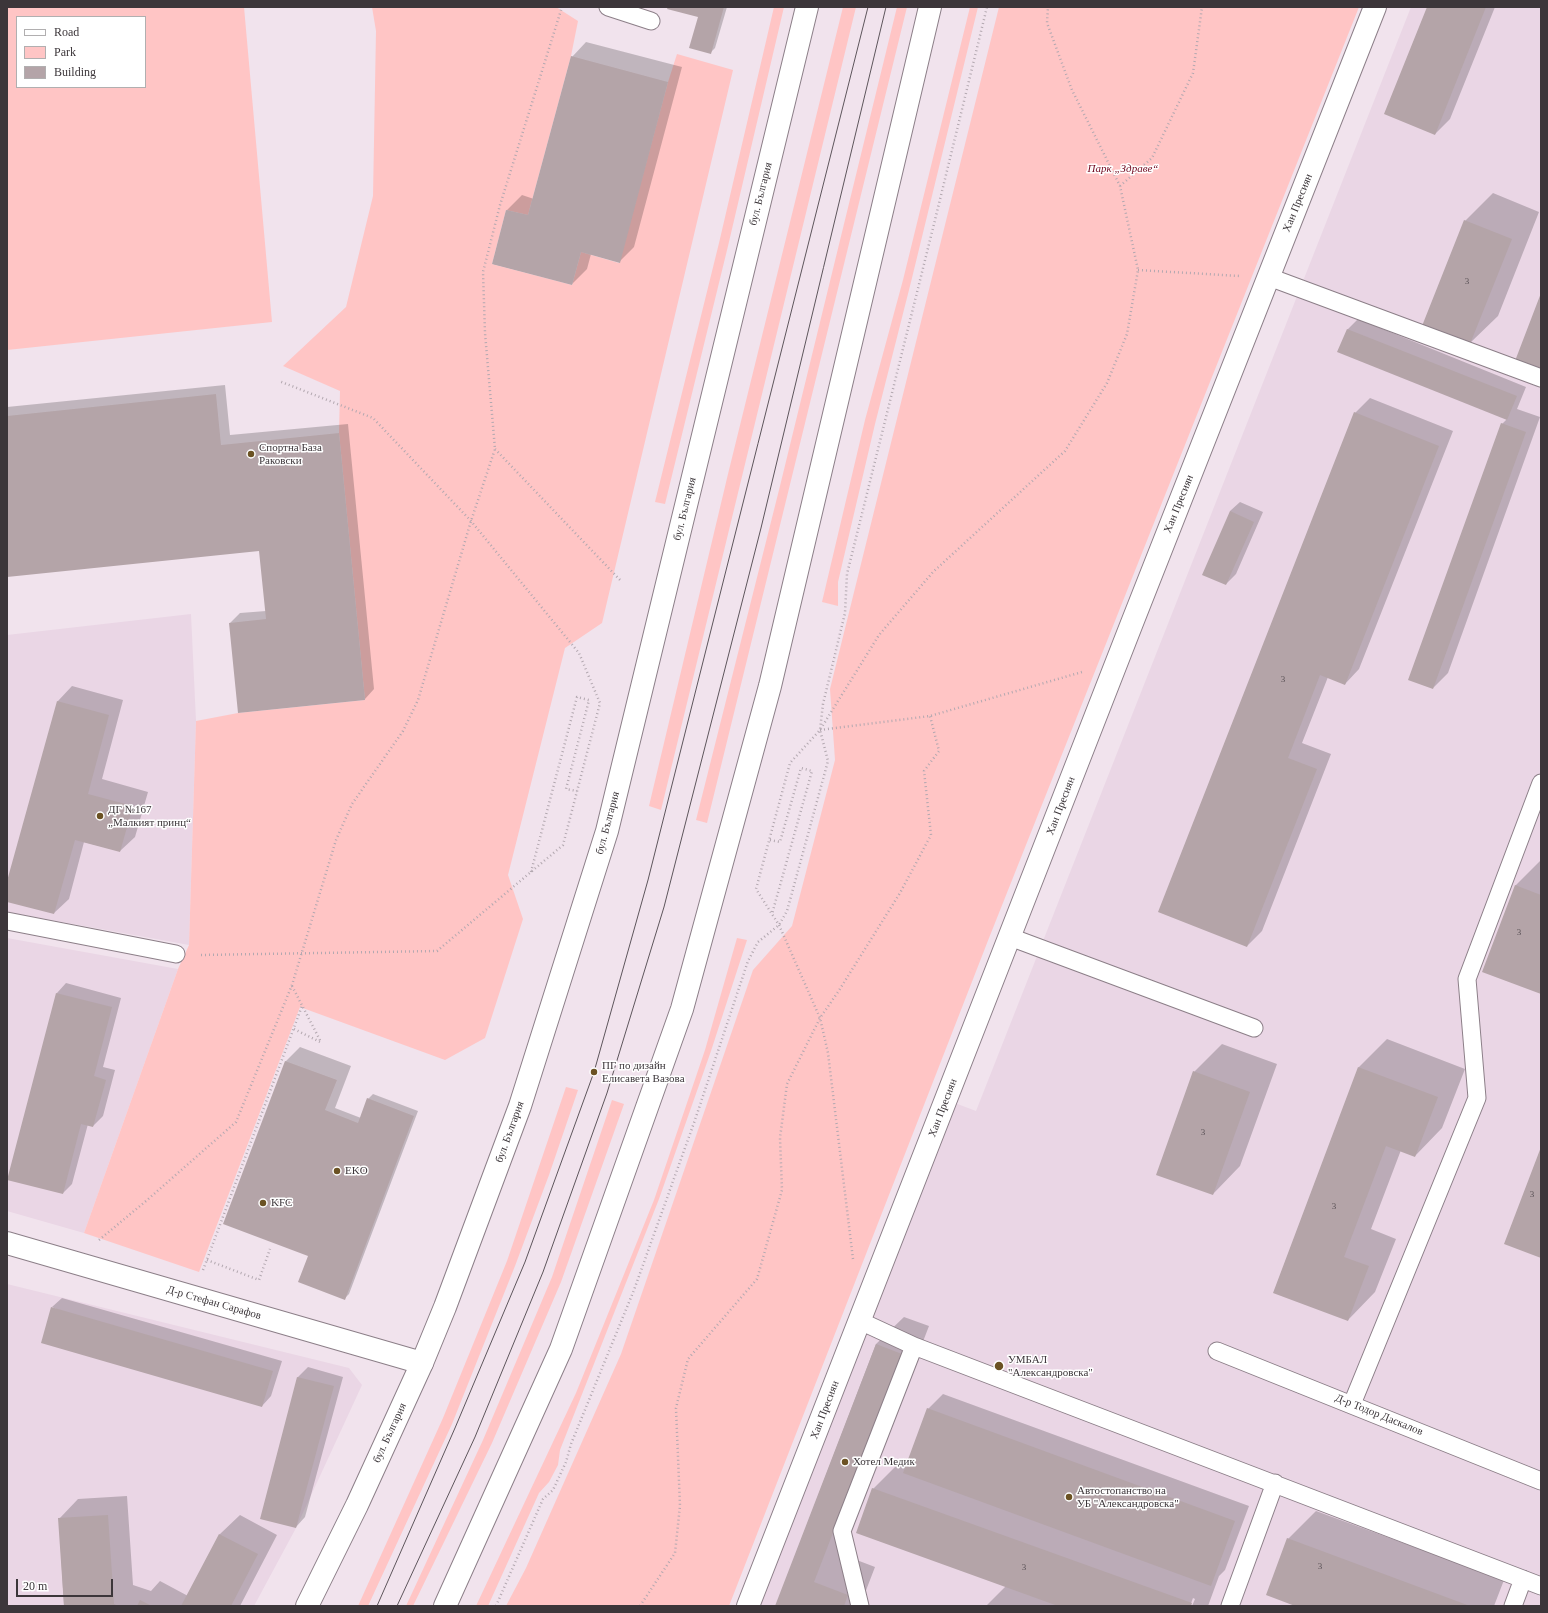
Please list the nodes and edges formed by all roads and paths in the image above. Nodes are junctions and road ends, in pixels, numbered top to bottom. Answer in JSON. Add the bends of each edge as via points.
{"nodes":[{"id":1,"x":562,"y":7,"type":"edge"},
{"id":2,"x":608,"y":7,"type":"edge"},
{"id":3,"x":807,"y":7,"type":"edge"},
{"id":4,"x":930,"y":7,"type":"edge"},
{"id":5,"x":987,"y":7,"type":"edge"},
{"id":6,"x":1048,"y":7,"type":"edge"},
{"id":7,"x":1202,"y":7,"type":"edge"},
{"id":8,"x":1375,"y":7,"type":"edge"},
{"id":9,"x":651,"y":22,"type":"dead end"},
{"id":10,"x":1120,"y":186,"type":"junction"},
{"id":11,"x":1138,"y":270,"type":"junction"},
{"id":12,"x":1269,"y":277,"type":"junction"},
{"id":13,"x":1541,"y":378,"type":"edge"},
{"id":14,"x":279,"y":381,"type":"dead end"},
{"id":15,"x":495,"y":449,"type":"junction"},
{"id":16,"x":471,"y":521,"type":"junction"},
{"id":17,"x":621,"y":581,"type":"dead end"},
{"id":18,"x":1114,"y":670,"type":"junction"},
{"id":19,"x":930,"y":716,"type":"junction"},
{"id":20,"x":820,"y":730,"type":"junction"},
{"id":21,"x":1541,"y":783,"type":"edge"},
{"id":22,"x":577,"y":791,"type":"junction"},
{"id":23,"x":770,"y":840,"type":"junction"},
{"id":24,"x":531,"y":872,"type":"junction"},
{"id":25,"x":772,"y":915,"type":"junction"},
{"id":26,"x":7,"y":921,"type":"edge"},
{"id":27,"x":779,"y":925,"type":"junction"},
{"id":28,"x":1010,"y":937,"type":"junction"},
{"id":29,"x":302,"y":953,"type":"junction"},
{"id":30,"x":176,"y":954,"type":"dead end"},
{"id":31,"x":219,"y":956,"type":"dead end"},
{"id":32,"x":292,"y":985,"type":"junction"},
{"id":33,"x":302,"y":1006,"type":"junction"},
{"id":34,"x":820,"y":1018,"type":"junction"},
{"id":35,"x":1254,"y":1028,"type":"dead end"},
{"id":36,"x":294,"y":1029,"type":"junction"},
{"id":37,"x":7,"y":1243,"type":"edge"},
{"id":38,"x":270,"y":1249,"type":"dead end"},
{"id":39,"x":207,"y":1260,"type":"junction"},
{"id":40,"x":72,"y":1262,"type":"junction"},
{"id":41,"x":205,"y":1265,"type":"dead end"},
{"id":42,"x":853,"y":1266,"type":"dead end"},
{"id":43,"x":860,"y":1321,"type":"junction"},
{"id":44,"x":914,"y":1346,"type":"junction"},
{"id":45,"x":1217,"y":1351,"type":"dead end"},
{"id":46,"x":422,"y":1363,"type":"junction"},
{"id":47,"x":1352,"y":1404,"type":"junction"},
{"id":48,"x":1541,"y":1481,"type":"edge"},
{"id":49,"x":1275,"y":1483,"type":"junction"},
{"id":50,"x":1523,"y":1579,"type":"junction"},
{"id":51,"x":1541,"y":1586,"type":"edge"},
{"id":52,"x":307,"y":1606,"type":"edge"},
{"id":53,"x":445,"y":1606,"type":"edge"},
{"id":54,"x":496,"y":1606,"type":"edge"},
{"id":55,"x":640,"y":1606,"type":"edge"},
{"id":56,"x":748,"y":1606,"type":"edge"},
{"id":57,"x":860,"y":1606,"type":"edge"},
{"id":58,"x":1230,"y":1606,"type":"edge"},
{"id":59,"x":1513,"y":1606,"type":"edge"}],
"edges":[{"from":1,"to":15,"type":"path","via":[[500,205],[483,272],[485,332]]},
{"from":2,"to":9,"type":"lane"},
{"from":3,"to":46,"type":"main road","name":"бул. България","via":[[607,831],[520,1106]]},
{"from":4,"to":53,"type":"main road","via":[[770,686],[682,1009],[561,1349]]},
{"from":5,"to":20,"type":"path","via":[[847,574],[845,613],[823,704]]},
{"from":6,"to":10,"type":"path","via":[[1047,23],[1072,90]]},
{"from":7,"to":10,"type":"path","via":[[1193,73],[1152,158]]},
{"from":8,"to":12,"type":"main road","name":"Хан Пресиян"},
{"from":10,"to":11,"type":"path"},
{"from":11,"to":12,"type":"path"},
{"from":11,"to":20,"type":"path","via":[[1127,334],[1107,383],[1065,451],[928,578],[879,635]]},
{"from":12,"to":13,"type":"lane"},
{"from":12,"to":18,"type":"main road","name":"Хан Пресиян"},
{"from":14,"to":16,"type":"path","via":[[373,418]]},
{"from":15,"to":16,"type":"path"},
{"from":15,"to":17,"type":"path"},
{"from":16,"to":22,"type":"path","via":[[579,653],[600,703]]},
{"from":16,"to":29,"type":"path","via":[[418,700],[403,731],[352,804],[336,840]]},
{"from":18,"to":19,"type":"path","via":[[1083,672]]},
{"from":18,"to":28,"type":"main road","name":"Хан Пресиян"},
{"from":19,"to":20,"type":"path"},
{"from":19,"to":34,"type":"path","via":[[939,751],[924,771],[931,835],[900,893]]},
{"from":20,"to":23,"type":"path","via":[[790,763]]},
{"from":20,"to":27,"type":"path","via":[[828,761],[787,912]]},
{"from":21,"to":47,"type":"lane","via":[[1467,979],[1477,1098]]},
{"from":22,"to":24,"type":"path","via":[[563,845]]},
{"from":22,"to":24,"type":"path","via":[[566,789],[589,700],[577,697]]},
{"from":23,"to":25,"type":"path","via":[[756,890]]},
{"from":23,"to":25,"type":"path","via":[[780,842],[801,768],[812,771]]},
{"from":24,"to":29,"type":"path","via":[[437,951]]},
{"from":25,"to":27,"type":"path"},
{"from":26,"to":30,"type":"lane"},
{"from":27,"to":34,"type":"path"},
{"from":27,"to":54,"type":"path","via":[[758,942],[748,962],[634,1290],[566,1462],[553,1490],[543,1499]]},
{"from":28,"to":35,"type":"lane"},
{"from":28,"to":43,"type":"main road","name":"Хан Пресиян"},
{"from":29,"to":31,"type":"path"},
{"from":29,"to":32,"type":"path"},
{"from":32,"to":33,"type":"path"},
{"from":32,"to":40,"type":"path","via":[[236,1122],[146,1202]]},
{"from":33,"to":36,"type":"path"},
{"from":33,"to":36,"type":"path","via":[[321,1042]]},
{"from":34,"to":42,"type":"path","via":[[828,1053]]},
{"from":34,"to":55,"type":"path","via":[[787,1084],[780,1138],[782,1190],[757,1280],[688,1359],[676,1408],[680,1506],[675,1552]]},
{"from":36,"to":39,"type":"path"},
{"from":37,"to":40,"type":"main road","name":"Д-р Стефан Сарафов"},
{"from":38,"to":39,"type":"path","via":[[259,1280]]},
{"from":39,"to":41,"type":"path"},
{"from":40,"to":46,"type":"main road","name":"Д-р Стефан Сарафов"},
{"from":43,"to":44,"type":"lane"},
{"from":43,"to":56,"type":"main road","name":"Хан Пресиян"},
{"from":44,"to":49,"type":"lane"},
{"from":44,"to":57,"type":"lane","via":[[842,1531]]},
{"from":45,"to":47,"type":"lane","name":"Д-р Тодор Даскалов"},
{"from":46,"to":52,"type":"main road","name":"бул. България"},
{"from":47,"to":48,"type":"lane","name":"Д-р Тодор Даскалов"},
{"from":49,"to":50,"type":"lane"},
{"from":49,"to":58,"type":"lane"},
{"from":50,"to":51,"type":"lane"},
{"from":50,"to":59,"type":"lane"}]}
